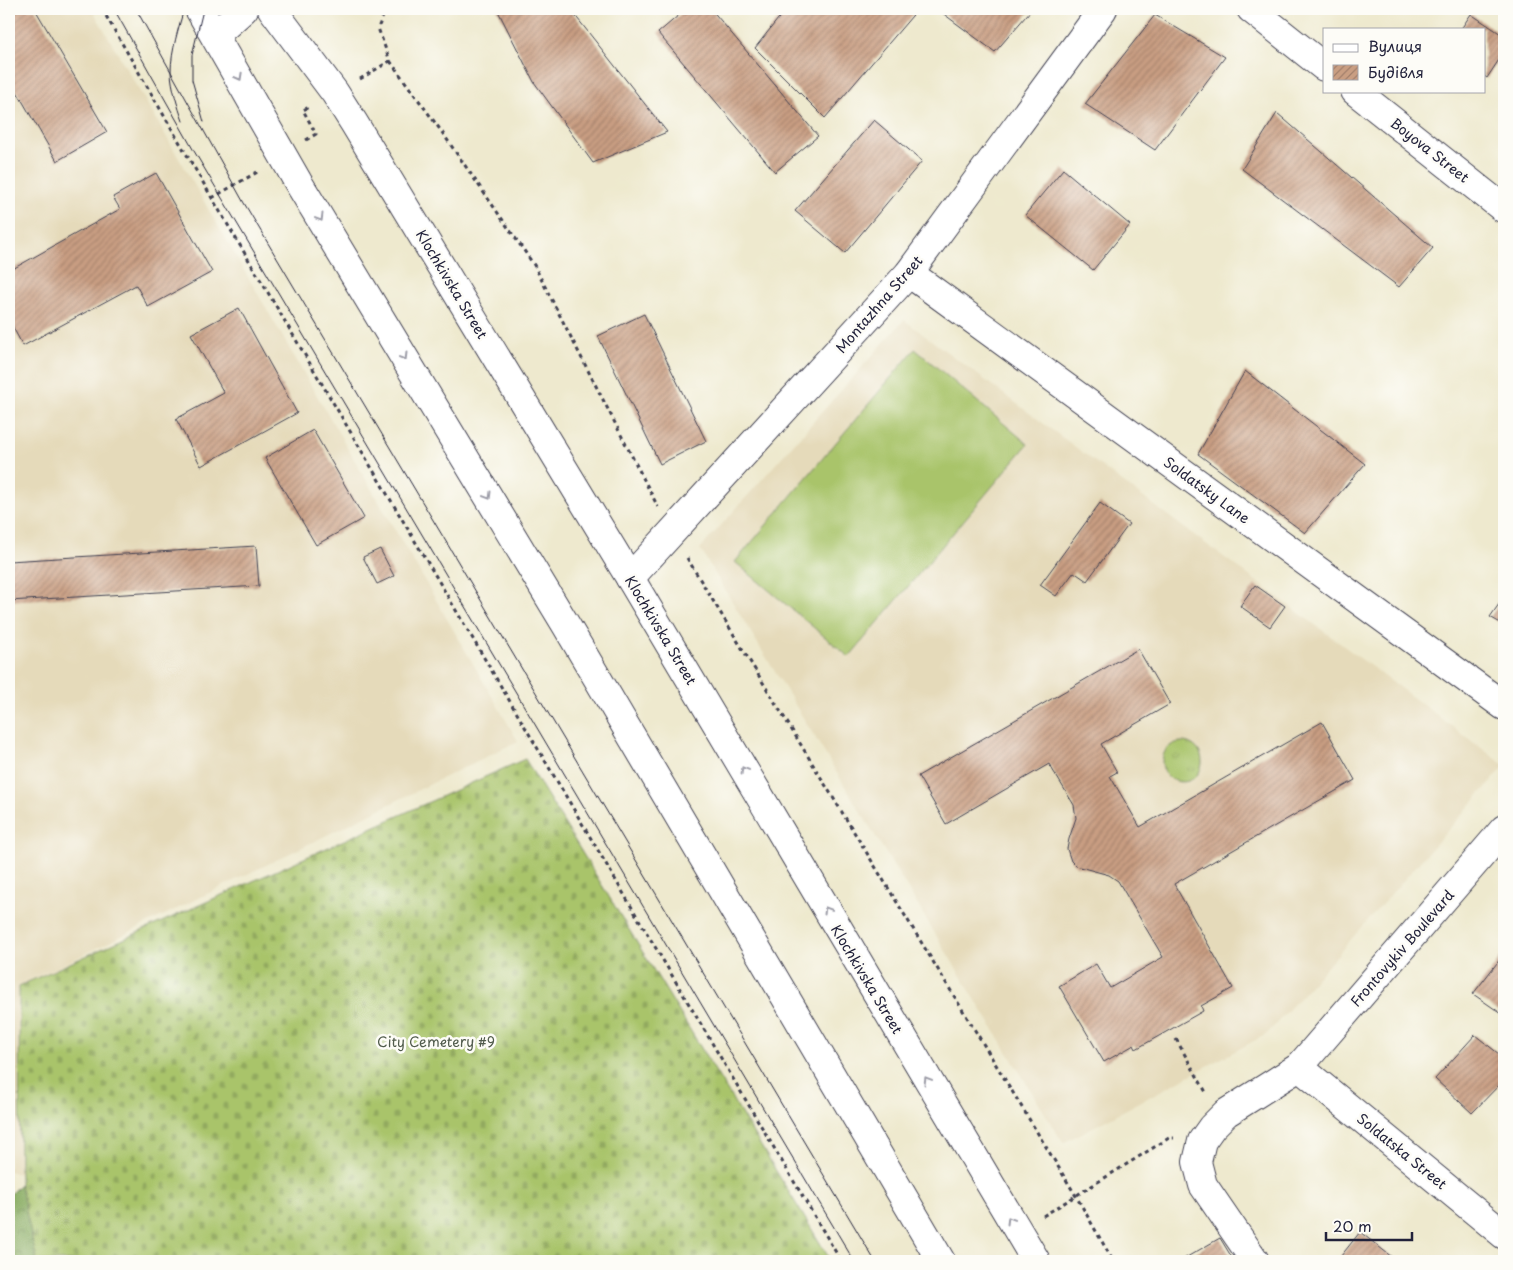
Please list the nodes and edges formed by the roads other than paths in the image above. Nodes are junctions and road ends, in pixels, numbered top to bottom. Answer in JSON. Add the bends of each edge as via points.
{"nodes":[{"id":1,"x":199,"y":9,"type":"edge"},
{"id":2,"x":244,"y":9,"type":"edge"},
{"id":3,"x":272,"y":9,"type":"edge"},
{"id":4,"x":1103,"y":9,"type":"edge"},
{"id":5,"x":1251,"y":9,"type":"edge"},
{"id":6,"x":215,"y":35,"type":"junction"},
{"id":7,"x":1323,"y":66,"type":"edge"},
{"id":8,"x":1356,"y":92,"type":"edge"},
{"id":9,"x":1504,"y":209,"type":"edge"},
{"id":10,"x":909,"y":274,"type":"junction"},
{"id":11,"x":630,"y":578,"type":"junction"},
{"id":12,"x":1504,"y":706,"type":"edge"},
{"id":13,"x":1504,"y":829,"type":"edge"},
{"id":14,"x":1300,"y":1067,"type":"junction"},
{"id":15,"x":1504,"y":1235,"type":"edge"},
{"id":16,"x":941,"y":1261,"type":"edge"},
{"id":17,"x":1036,"y":1261,"type":"edge"},
{"id":18,"x":1255,"y":1261,"type":"edge"}],
"edges":[{"from":1,"to":6,"type":"main road"},
{"from":2,"to":6,"type":"main road"},
{"from":3,"to":11,"type":"main road","name":"Klochkivska Street","via":[[354,123]]},
{"from":4,"to":10,"type":"main road","name":"Montazhna Street"},
{"from":5,"to":7,"type":"main road"},
{"from":6,"to":16,"type":"main road","one_way":true,"via":[[283,155],[566,625]]},
{"from":8,"to":9,"type":"main road","name":"Boyova Street"},
{"from":10,"to":11,"type":"main road","name":"Montazhna Street"},
{"from":10,"to":12,"type":"main road","name":"Soldatsky Lane"},
{"from":17,"to":11,"type":"main road","name":"Klochkivska Street","one_way":true},
{"from":13,"to":14,"type":"main road","name":"Frontovykiv Boulevard"},
{"from":14,"to":15,"type":"main road","name":"Soldatska Street"},
{"from":14,"to":18,"type":"main road","name":"Frontovykiv Boulevard","via":[[1226,1113],[1202,1141],[1198,1162],[1204,1185]]}]}
